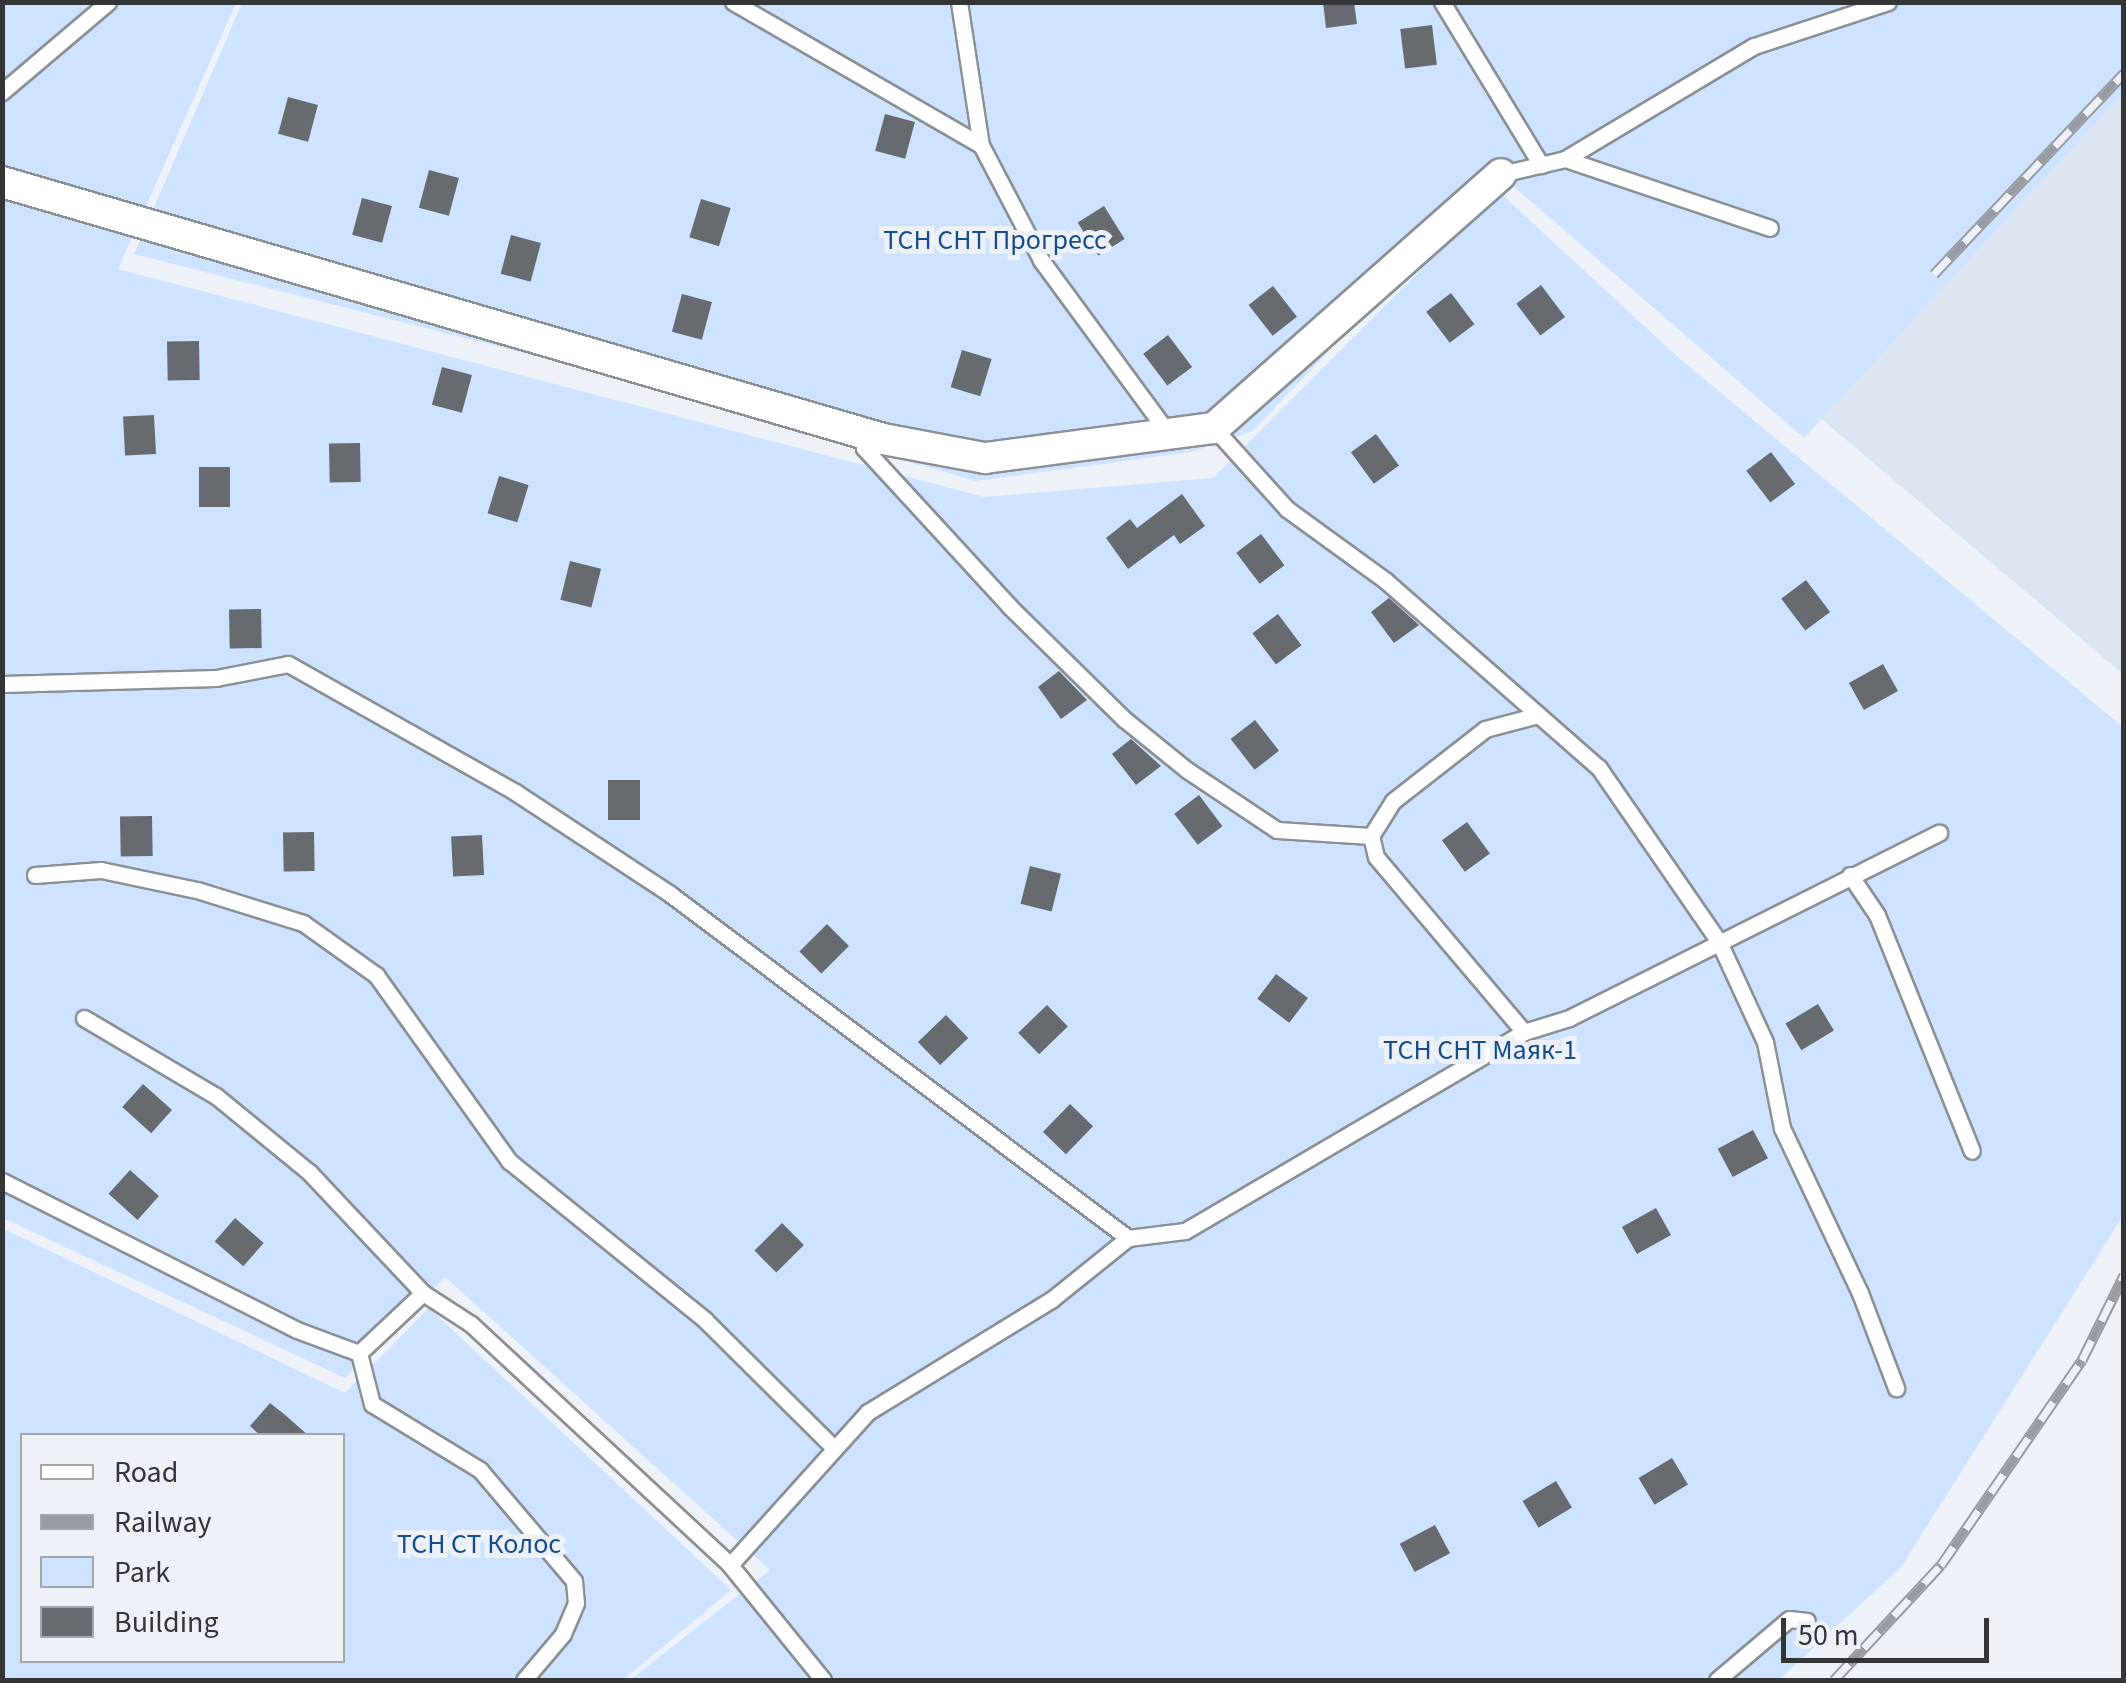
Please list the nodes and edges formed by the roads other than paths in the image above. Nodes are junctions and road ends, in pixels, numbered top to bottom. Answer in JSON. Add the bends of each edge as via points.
{"nodes":[{"id":1,"x":108,"y":2,"type":"edge"},
{"id":2,"x":732,"y":2,"type":"edge"},
{"id":3,"x":959,"y":2,"type":"edge"},
{"id":4,"x":1442,"y":2,"type":"edge"},
{"id":5,"x":1888,"y":2,"type":"edge"},
{"id":6,"x":2,"y":92,"type":"edge"},
{"id":7,"x":981,"y":145,"type":"junction"},
{"id":8,"x":1565,"y":159,"type":"junction"},
{"id":9,"x":1541,"y":165,"type":"junction"},
{"id":10,"x":1501,"y":174,"type":"joint"},
{"id":11,"x":2,"y":182,"type":"edge"},
{"id":12,"x":1770,"y":228,"type":"dead end"},
{"id":13,"x":1214,"y":428,"type":"junction"},
{"id":14,"x":865,"y":433,"type":"junction"},
{"id":15,"x":1168,"y":434,"type":"junction"},
{"id":16,"x":2,"y":684,"type":"edge"},
{"id":17,"x":1538,"y":715,"type":"junction"},
{"id":18,"x":1939,"y":833,"type":"dead end"},
{"id":19,"x":1371,"y":836,"type":"junction"},
{"id":20,"x":35,"y":875,"type":"dead end"},
{"id":21,"x":1850,"y":875,"type":"junction"},
{"id":22,"x":1718,"y":942,"type":"junction"},
{"id":23,"x":84,"y":1018,"type":"dead end"},
{"id":24,"x":1524,"y":1032,"type":"junction"},
{"id":25,"x":1972,"y":1151,"type":"dead end"},
{"id":26,"x":2,"y":1181,"type":"edge"},
{"id":27,"x":1128,"y":1238,"type":"junction"},
{"id":28,"x":423,"y":1293,"type":"junction"},
{"id":29,"x":359,"y":1353,"type":"junction"},
{"id":30,"x":1896,"y":1388,"type":"dead end"},
{"id":31,"x":834,"y":1448,"type":"junction"},
{"id":32,"x":730,"y":1565,"type":"junction"},
{"id":33,"x":1808,"y":1621,"type":"dead end"},
{"id":34,"x":524,"y":1680,"type":"edge"},
{"id":35,"x":823,"y":1680,"type":"edge"},
{"id":36,"x":1717,"y":1680,"type":"edge"}],
"edges":[{"from":1,"to":6,"type":"lane"},
{"from":2,"to":7,"type":"lane"},
{"from":3,"to":7,"type":"lane"},
{"from":4,"to":9,"type":"lane"},
{"from":5,"to":8,"type":"lane","via":[[1754,46]]},
{"from":7,"to":15,"type":"lane","via":[[1041,260]]},
{"from":8,"to":9,"type":"lane"},
{"from":8,"to":12,"type":"lane"},
{"from":9,"to":10,"type":"lane"},
{"from":10,"to":13,"type":"street"},
{"from":11,"to":14,"type":"street"},
{"from":13,"to":15,"type":"street"},
{"from":13,"to":17,"type":"lane","via":[[1287,508],[1386,581]]},
{"from":14,"to":15,"type":"street","via":[[985,458]]},
{"from":14,"to":19,"type":"lane","via":[[864,448],[973,568],[1124,718],[1187,770],[1277,830]]},
{"from":16,"to":27,"type":"lane","via":[[216,678],[288,664],[515,792],[670,894]]},
{"from":17,"to":19,"type":"lane","via":[[1485,729],[1393,801]]},
{"from":17,"to":22,"type":"lane","via":[[1598,768]]},
{"from":18,"to":21,"type":"lane"},
{"from":19,"to":24,"type":"lane","via":[[1376,857]]},
{"from":20,"to":31,"type":"lane","via":[[101,870],[197,890],[303,923],[376,975],[509,1161],[690,1307]]},
{"from":21,"to":22,"type":"lane","via":[[1782,916]]},
{"from":21,"to":25,"type":"lane","via":[[1878,916]]},
{"from":22,"to":24,"type":"lane","via":[[1569,1018]]},
{"from":22,"to":30,"type":"lane","via":[[1765,1042],[1782,1128]]},
{"from":23,"to":28,"type":"lane","via":[[216,1096],[309,1172]]},
{"from":24,"to":27,"type":"lane","via":[[1185,1231]]},
{"from":26,"to":29,"type":"lane","via":[[297,1330]]},
{"from":27,"to":31,"type":"lane","via":[[1051,1300],[868,1412]]},
{"from":28,"to":29,"type":"lane"},
{"from":28,"to":32,"type":"lane","via":[[471,1324]]},
{"from":29,"to":34,"type":"lane","via":[[372,1404],[480,1470],[574,1580],[576,1604],[562,1634]]},
{"from":31,"to":32,"type":"lane"},
{"from":32,"to":35,"type":"lane"},
{"from":33,"to":36,"type":"lane","via":[[1789,1619]]}]}
